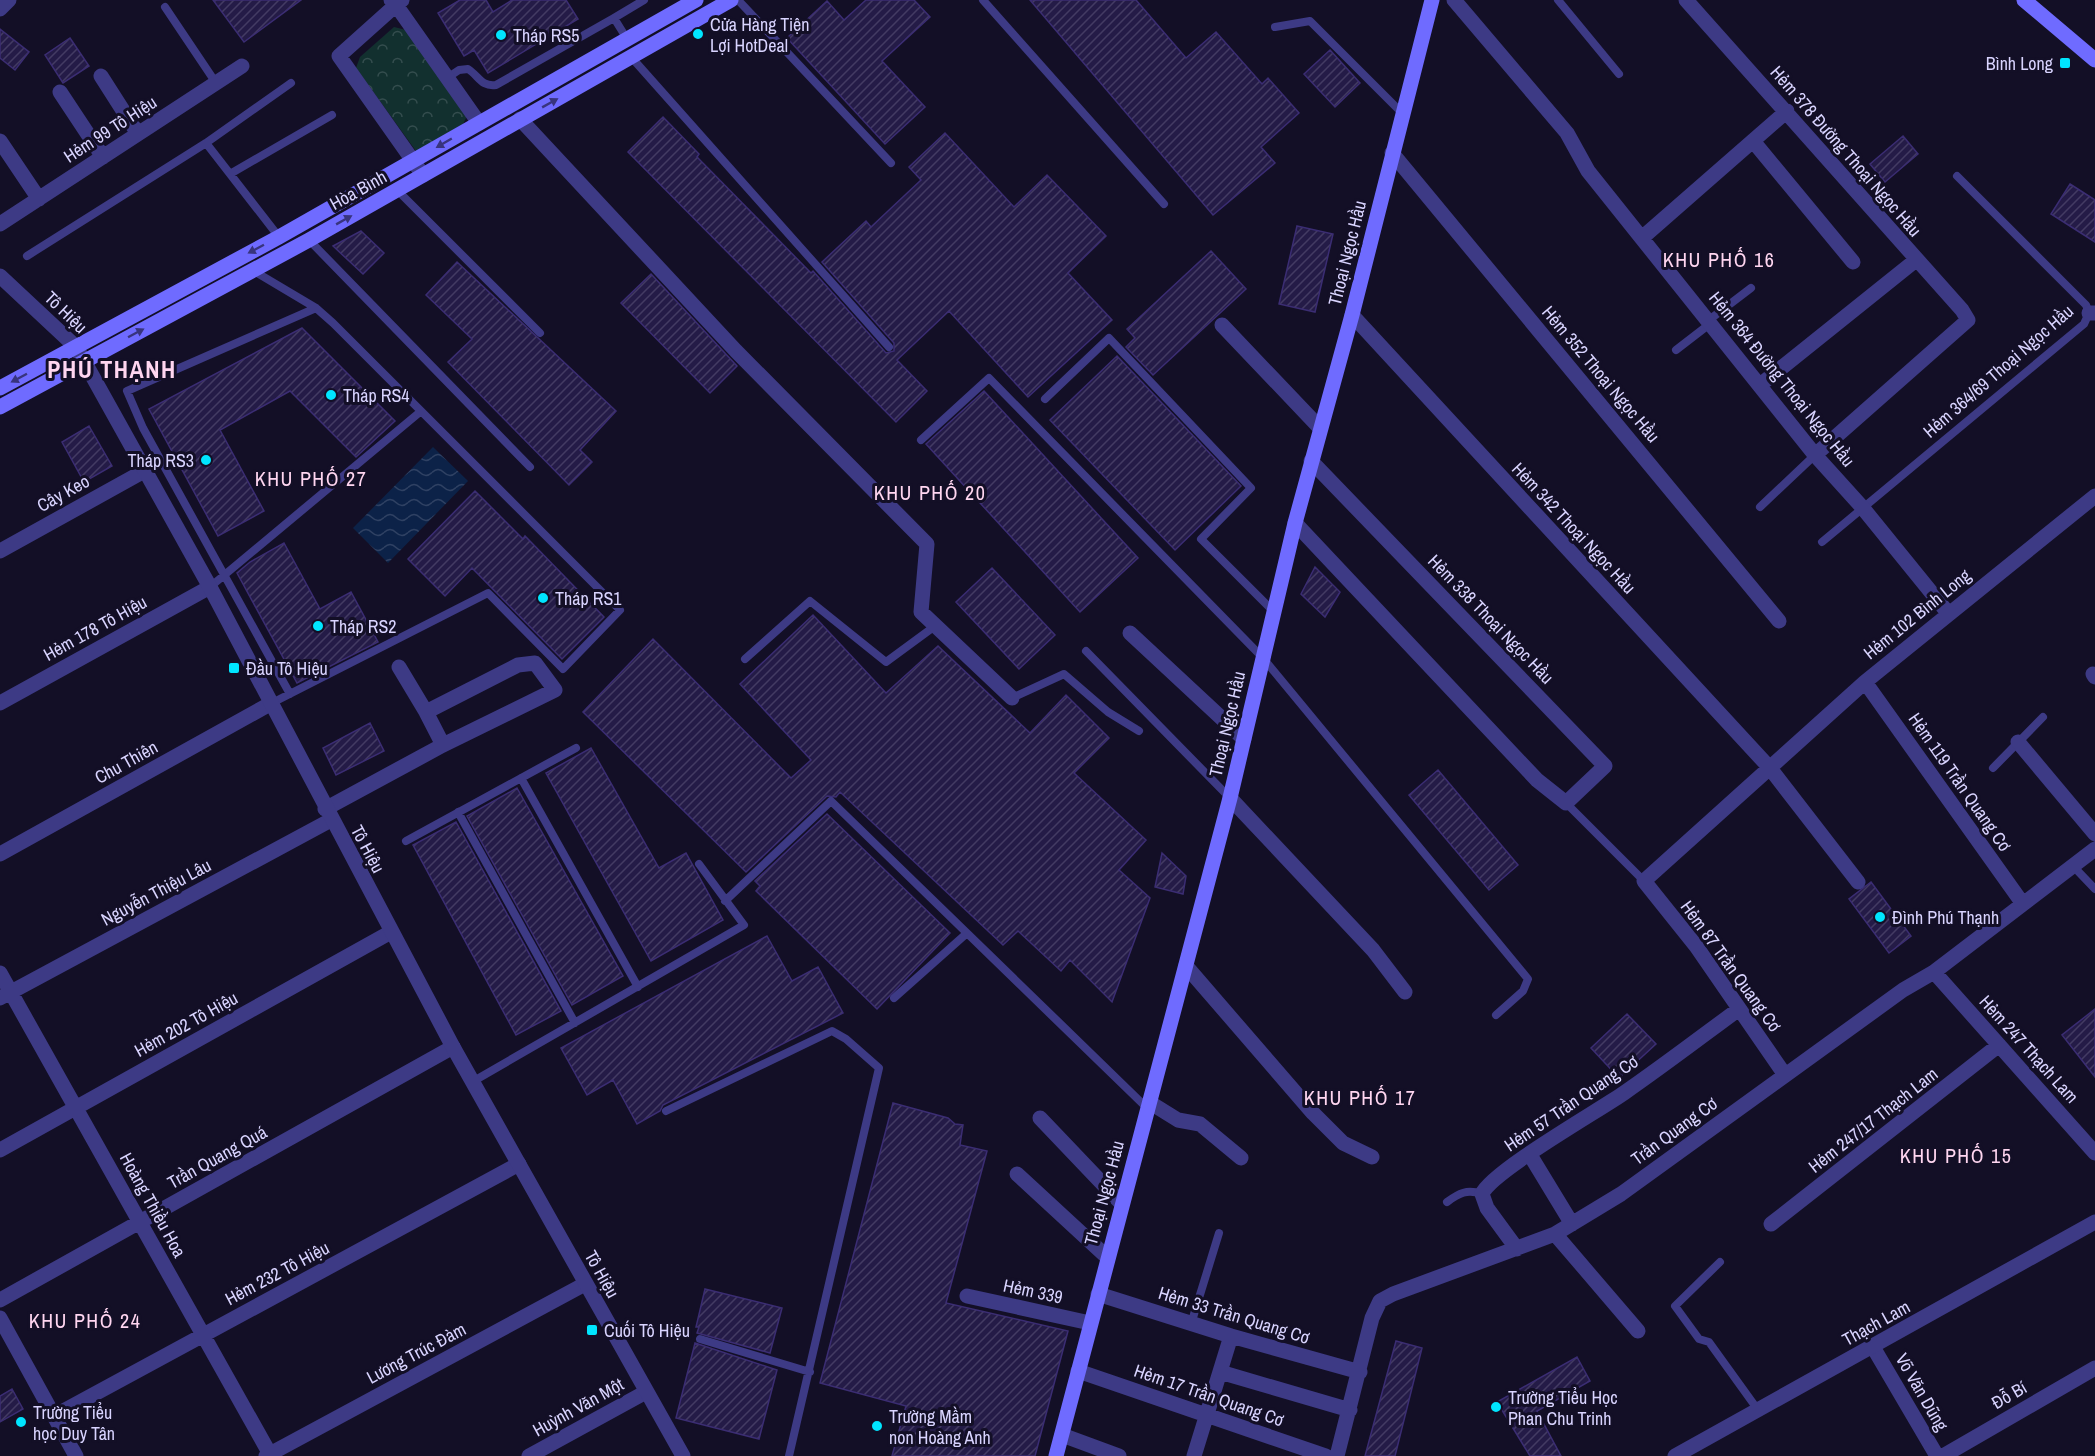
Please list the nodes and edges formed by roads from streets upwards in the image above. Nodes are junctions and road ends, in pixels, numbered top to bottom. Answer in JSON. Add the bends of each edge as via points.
{"nodes":[{"id":1,"x":9,"y":0,"type":"edge"},
{"id":2,"x":696,"y":0,"type":"edge"},
{"id":3,"x":731,"y":0,"type":"edge"},
{"id":4,"x":1432,"y":0,"type":"edge"},
{"id":5,"x":1454,"y":0,"type":"edge"},
{"id":6,"x":1686,"y":0,"type":"edge"},
{"id":7,"x":2024,"y":0,"type":"edge"},
{"id":8,"x":396,"y":2,"type":"edge"},
{"id":9,"x":0,"y":9,"type":"edge"},
{"id":10,"x":2095,"y":60,"type":"edge"},
{"id":11,"x":242,"y":66,"type":"dead end"},
{"id":12,"x":101,"y":76,"type":"dead end"},
{"id":13,"x":60,"y":92,"type":"dead end"},
{"id":14,"x":1787,"y":111,"type":"junction"},
{"id":15,"x":520,"y":119,"type":"junction"},
{"id":16,"x":479,"y":123,"type":"junction"},
{"id":17,"x":138,"y":134,"type":"junction"},
{"id":18,"x":0,"y":141,"type":"edge"},
{"id":19,"x":1753,"y":141,"type":"junction"},
{"id":20,"x":1392,"y":153,"type":"junction"},
{"id":21,"x":103,"y":157,"type":"junction"},
{"id":22,"x":414,"y":161,"type":"junction"},
{"id":23,"x":423,"y":174,"type":"junction"},
{"id":24,"x":39,"y":199,"type":"junction"},
{"id":25,"x":0,"y":224,"type":"edge"},
{"id":26,"x":1642,"y":237,"type":"junction"},
{"id":27,"x":1916,"y":260,"type":"junction"},
{"id":28,"x":1853,"y":262,"type":"dead end"},
{"id":29,"x":0,"y":276,"type":"edge"},
{"id":30,"x":1352,"y":315,"type":"junction"},
{"id":31,"x":1222,"y":325,"type":"dead end"},
{"id":32,"x":76,"y":347,"type":"junction"},
{"id":33,"x":84,"y":361,"type":"junction"},
{"id":34,"x":1760,"y":385,"type":"junction"},
{"id":35,"x":0,"y":388,"type":"edge"},
{"id":36,"x":0,"y":407,"type":"edge"},
{"id":37,"x":1320,"y":428,"type":"junction"},
{"id":38,"x":1815,"y":455,"type":"junction"},
{"id":39,"x":1311,"y":460,"type":"junction"},
{"id":40,"x":146,"y":470,"type":"junction"},
{"id":41,"x":2095,"y":496,"type":"edge"},
{"id":42,"x":1295,"y":522,"type":"junction"},
{"id":43,"x":0,"y":551,"type":"edge"},
{"id":44,"x":210,"y":587,"type":"junction"},
{"id":45,"x":1948,"y":613,"type":"junction"},
{"id":46,"x":1779,"y":621,"type":"dead end"},
{"id":47,"x":1130,"y":633,"type":"dead end"},
{"id":48,"x":399,"y":667,"type":"dead end"},
{"id":49,"x":1865,"y":682,"type":"junction"},
{"id":50,"x":1012,"y":698,"type":"road end"},
{"id":51,"x":0,"y":703,"type":"edge"},
{"id":52,"x":270,"y":704,"type":"junction"},
{"id":53,"x":426,"y":712,"type":"junction"},
{"id":54,"x":1244,"y":739,"type":"junction"},
{"id":55,"x":2018,"y":742,"type":"road end"},
{"id":56,"x":443,"y":745,"type":"junction"},
{"id":57,"x":1769,"y":767,"type":"junction"},
{"id":58,"x":1230,"y":798,"type":"junction"},
{"id":59,"x":328,"y":815,"type":"junction"},
{"id":60,"x":2095,"y":834,"type":"edge"},
{"id":61,"x":2095,"y":849,"type":"edge"},
{"id":62,"x":0,"y":854,"type":"edge"},
{"id":63,"x":1644,"y":881,"type":"joint"},
{"id":64,"x":1858,"y":882,"type":"dead end"},
{"id":65,"x":2023,"y":904,"type":"junction"},
{"id":66,"x":391,"y":932,"type":"junction"},
{"id":67,"x":1186,"y":966,"type":"junction"},
{"id":68,"x":1934,"y":972,"type":"junction"},
{"id":69,"x":0,"y":973,"type":"edge"},
{"id":70,"x":1405,"y":992,"type":"dead end"},
{"id":71,"x":6,"y":995,"type":"edge"},
{"id":72,"x":1740,"y":1009,"type":"junction"},
{"id":73,"x":1999,"y":1045,"type":"junction"},
{"id":74,"x":453,"y":1047,"type":"junction"},
{"id":75,"x":1785,"y":1075,"type":"junction"},
{"id":76,"x":1148,"y":1105,"type":"junction"},
{"id":77,"x":76,"y":1108,"type":"junction"},
{"id":78,"x":1040,"y":1118,"type":"dead end"},
{"id":79,"x":0,"y":1150,"type":"edge"},
{"id":80,"x":2095,"y":1153,"type":"edge"},
{"id":81,"x":1530,"y":1155,"type":"junction"},
{"id":82,"x":1241,"y":1158,"type":"dead end"},
{"id":83,"x":1372,"y":1158,"type":"dead end"},
{"id":84,"x":519,"y":1164,"type":"junction"},
{"id":85,"x":1017,"y":1174,"type":"dead end"},
{"id":86,"x":1122,"y":1203,"type":"junction"},
{"id":87,"x":2095,"y":1222,"type":"edge"},
{"id":88,"x":140,"y":1223,"type":"junction"},
{"id":89,"x":1572,"y":1224,"type":"junction"},
{"id":90,"x":1771,"y":1224,"type":"dead end"},
{"id":91,"x":1555,"y":1234,"type":"junction"},
{"id":92,"x":1517,"y":1249,"type":"junction"},
{"id":93,"x":1107,"y":1257,"type":"junction"},
{"id":94,"x":585,"y":1284,"type":"junction"},
{"id":95,"x":1098,"y":1294,"type":"junction"},
{"id":96,"x":967,"y":1296,"type":"dead end"},
{"id":97,"x":0,"y":1300,"type":"edge"},
{"id":98,"x":0,"y":1318,"type":"edge"},
{"id":99,"x":1090,"y":1323,"type":"junction"},
{"id":100,"x":1638,"y":1331,"type":"dead end"},
{"id":101,"x":204,"y":1335,"type":"junction"},
{"id":102,"x":1231,"y":1336,"type":"junction"},
{"id":103,"x":1873,"y":1347,"type":"junction"},
{"id":104,"x":2095,"y":1368,"type":"edge"},
{"id":105,"x":1078,"y":1371,"type":"junction"},
{"id":106,"x":1220,"y":1372,"type":"junction"},
{"id":107,"x":1360,"y":1372,"type":"junction"},
{"id":108,"x":646,"y":1392,"type":"junction"},
{"id":109,"x":1350,"y":1410,"type":"junction"},
{"id":110,"x":1207,"y":1415,"type":"junction"},
{"id":111,"x":54,"y":1416,"type":"junction"},
{"id":112,"x":1062,"y":1435,"type":"junction"},
{"id":113,"x":269,"y":1455,"type":"edge"},
{"id":114,"x":76,"y":1456,"type":"edge"},
{"id":115,"x":529,"y":1456,"type":"edge"},
{"id":116,"x":683,"y":1456,"type":"edge"},
{"id":117,"x":1056,"y":1456,"type":"edge"},
{"id":118,"x":1119,"y":1456,"type":"edge"},
{"id":119,"x":1194,"y":1456,"type":"edge"},
{"id":120,"x":1326,"y":1456,"type":"edge"},
{"id":121,"x":1337,"y":1456,"type":"edge"},
{"id":122,"x":1675,"y":1456,"type":"edge"},
{"id":123,"x":1937,"y":1456,"type":"edge"},
{"id":124,"x":1943,"y":1456,"type":"edge"}],
"edges":[{"from":1,"to":9,"type":"street"},
{"from":2,"to":16,"type":"main road","name":"Hòa Bình"},
{"from":15,"to":3,"type":"main road","name":"Hòa Bình","one_way":true},
{"from":4,"to":20,"type":"main road","name":"Thoại Ngọc Hầu"},
{"from":5,"to":26,"type":"street","name":"Hẻm 364 Đường Thoại Ngọc Hầu","via":[[1567,133],[1588,171]]},
{"from":6,"to":14,"type":"street","name":"Hẻm 378 Đường Thoại Ngọc Hầu"},
{"from":7,"to":10,"type":"main road"},
{"from":8,"to":16,"type":"street"},
{"from":8,"to":22,"type":"street","via":[[339,56]]},
{"from":11,"to":17,"type":"street","name":"Hẻm 99 Tô Hiệu"},
{"from":12,"to":17,"type":"street"},
{"from":13,"to":21,"type":"street"},
{"from":14,"to":19,"type":"street"},
{"from":14,"to":27,"type":"street","name":"Hẻm 378 Đường Thoại Ngọc Hầu"},
{"from":15,"to":23,"type":"main road","name":"Hòa Bình"},
{"from":15,"to":50,"type":"street","via":[[736,351],[927,544],[921,612]]},
{"from":16,"to":22,"type":"main road","name":"Hòa Bình","one_way":true},
{"from":17,"to":21,"type":"street","name":"Hẻm 99 Tô Hiệu"},
{"from":18,"to":24,"type":"street"},
{"from":19,"to":26,"type":"street"},
{"from":19,"to":28,"type":"street"},
{"from":20,"to":30,"type":"main road","name":"Thoại Ngọc Hầu"},
{"from":20,"to":46,"type":"street","name":"Hẻm 352 Thoại Ngọc Hầu"},
{"from":21,"to":24,"type":"street","name":"Hẻm 99 Tô Hiệu"},
{"from":22,"to":23,"type":"street"},
{"from":22,"to":32,"type":"main road","name":"Hòa Bình","one_way":true},
{"from":33,"to":23,"type":"main road","name":"Hòa Bình","one_way":true},
{"from":24,"to":25,"type":"street","name":"Hẻm 99 Tô Hiệu"},
{"from":26,"to":34,"type":"street","name":"Hẻm 364 Đường Thoại Ngọc Hầu"},
{"from":27,"to":34,"type":"street"},
{"from":27,"to":38,"type":"street","name":"Hẻm 378 Đường Thoại Ngọc Hầu","via":[[1968,320]]},
{"from":29,"to":32,"type":"street","name":"Tô Hiệu"},
{"from":30,"to":37,"type":"main road","name":"Thoại Ngọc Hầu"},
{"from":30,"to":57,"type":"street","name":"Hẻm 342 Thoại Ngọc Hầu"},
{"from":31,"to":37,"type":"street"},
{"from":32,"to":33,"type":"street","name":"Tô Hiệu"},
{"from":32,"to":35,"type":"main road","name":"Hòa Bình","one_way":true},
{"from":33,"to":36,"type":"main road","name":"Hòa Bình"},
{"from":33,"to":40,"type":"street","name":"Tô Hiệu"},
{"from":34,"to":38,"type":"street","name":"Hẻm 364 Đường Thoại Ngọc Hầu"},
{"from":37,"to":39,"type":"main road","name":"Thoại Ngọc Hầu"},
{"from":38,"to":45,"type":"street","name":"Hẻm 364 Đường Thoại Ngọc Hầu"},
{"from":39,"to":42,"type":"main road","name":"Thoại Ngọc Hầu"},
{"from":39,"to":42,"type":"street","name":"Hẻm 338 Thoại Ngọc Hầu","via":[[1605,766],[1566,803],[1537,780]]},
{"from":40,"to":43,"type":"street","name":"Cây Keo"},
{"from":40,"to":44,"type":"street","name":"Tô Hiệu"},
{"from":41,"to":45,"type":"street","name":"Hẻm 102 Bình Long"},
{"from":42,"to":54,"type":"main road","name":"Thoại Ngọc Hầu"},
{"from":44,"to":51,"type":"street","name":"Hẻm 178 Tô Hiệu"},
{"from":44,"to":52,"type":"street","name":"Tô Hiệu"},
{"from":45,"to":49,"type":"street","name":"Hẻm 102 Bình Long"},
{"from":47,"to":54,"type":"street"},
{"from":48,"to":53,"type":"street"},
{"from":49,"to":57,"type":"street","name":"Hẻm 102 Bình Long"},
{"from":49,"to":65,"type":"street","name":"Hẻm 119 Trần Quang Cơ"},
{"from":52,"to":59,"type":"street","name":"Tô Hiệu"},
{"from":52,"to":62,"type":"street","name":"Chu Thiên"},
{"from":53,"to":56,"type":"street"},
{"from":53,"to":56,"type":"street","name":"Nguyễn Thiệu Lâu","via":[[518,665],[535,663],[555,690]]},
{"from":54,"to":58,"type":"main road","name":"Thoại Ngọc Hầu"},
{"from":55,"to":60,"type":"street"},
{"from":56,"to":59,"type":"street","name":"Nguyễn Thiệu Lâu"},
{"from":57,"to":63,"type":"street","name":"Hẻm 102 Bình Long"},
{"from":57,"to":64,"type":"street","name":"Hẻm 342 Thoại Ngọc Hầu"},
{"from":58,"to":67,"type":"main road","name":"Thoại Ngọc Hầu"},
{"from":58,"to":70,"type":"street","via":[[1373,950]]},
{"from":59,"to":66,"type":"street","name":"Tô Hiệu"},
{"from":59,"to":71,"type":"street","name":"Nguyễn Thiệu Lâu"},
{"from":61,"to":65,"type":"street","name":"Trần Quang Cơ"},
{"from":63,"to":72,"type":"street","name":"Hẻm 87 Trần Quang Cơ"},
{"from":65,"to":68,"type":"street","name":"Trần Quang Cơ"},
{"from":66,"to":74,"type":"street","name":"Tô Hiệu"},
{"from":66,"to":77,"type":"street","name":"Hẻm 202 Tô Hiệu"},
{"from":67,"to":76,"type":"main road","name":"Thoại Ngọc Hầu"},
{"from":67,"to":83,"type":"street","via":[[1313,1113],[1343,1143]]},
{"from":68,"to":73,"type":"street","name":"Hẻm 247 Thạch Lam"},
{"from":68,"to":75,"type":"street","name":"Trần Quang Cơ"},
{"from":69,"to":71,"type":"street","name":"Hoàng Thiều Hoa"},
{"from":71,"to":77,"type":"street","name":"Hoàng Thiều Hoa"},
{"from":72,"to":75,"type":"street","name":"Hẻm 87 Trần Quang Cơ"},
{"from":72,"to":81,"type":"street","name":"Hẻm 57 Trần Quang Cơ"},
{"from":73,"to":80,"type":"street","name":"Hẻm 247 Thạch Lam"},
{"from":73,"to":90,"type":"street","name":"Hẻm 247/17 Thạch Lam"},
{"from":74,"to":84,"type":"street","name":"Tô Hiệu"},
{"from":74,"to":88,"type":"street","name":"Trần Quang Quá"},
{"from":75,"to":89,"type":"street","name":"Trần Quang Cơ","via":[[1621,1194]]},
{"from":76,"to":82,"type":"street","via":[[1178,1120],[1200,1124]]},
{"from":76,"to":86,"type":"main road","name":"Thoại Ngọc Hầu"},
{"from":77,"to":79,"type":"street","name":"Hẻm 202 Tô Hiệu"},
{"from":77,"to":88,"type":"street","name":"Hoàng Thiều Hoa"},
{"from":78,"to":86,"type":"street"},
{"from":81,"to":89,"type":"street"},
{"from":81,"to":92,"type":"street","name":"Hẻm 57 Trần Quang Cơ","via":[[1489,1182],[1482,1194],[1486,1208]]},
{"from":84,"to":94,"type":"street","name":"Tô Hiệu"},
{"from":84,"to":101,"type":"street","name":"Hẻm 232 Tô Hiệu"},
{"from":85,"to":93,"type":"street"},
{"from":86,"to":93,"type":"main road","name":"Thoại Ngọc Hầu"},
{"from":87,"to":103,"type":"street","name":"Thạch Lam"},
{"from":88,"to":97,"type":"street","name":"Trần Quang Quá"},
{"from":88,"to":101,"type":"street","name":"Hoàng Thiều Hoa"},
{"from":89,"to":91,"type":"street","name":"Trần Quang Cơ"},
{"from":91,"to":92,"type":"street","name":"Trần Quang Cơ"},
{"from":91,"to":100,"type":"street"},
{"from":92,"to":107,"type":"street","name":"Trần Quang Cơ","via":[[1380,1301],[1372,1318]]},
{"from":93,"to":95,"type":"main road","name":"Thoại Ngọc Hầu"},
{"from":94,"to":108,"type":"street","name":"Tô Hiệu"},
{"from":94,"to":113,"type":"street","name":"Lương Trúc Đàm"},
{"from":95,"to":99,"type":"main road","name":"Thoại Ngọc Hầu"},
{"from":95,"to":102,"type":"street","name":"Hẻm 33 Trần Quang Cơ"},
{"from":96,"to":99,"type":"street","name":"Hẻm 339"},
{"from":98,"to":111,"type":"street"},
{"from":99,"to":105,"type":"main road","name":"Thoại Ngọc Hầu"},
{"from":101,"to":111,"type":"street","name":"Hẻm 232 Tô Hiệu"},
{"from":101,"to":113,"type":"street","name":"Hoàng Thiều Hoa"},
{"from":102,"to":106,"type":"street"},
{"from":102,"to":107,"type":"street","name":"Hẻm 33 Trần Quang Cơ"},
{"from":103,"to":122,"type":"street","name":"Thạch Lam"},
{"from":103,"to":123,"type":"street","name":"Võ Văn Dũng"},
{"from":104,"to":124,"type":"street","name":"Đỗ Bí"},
{"from":105,"to":110,"type":"street","name":"Hẻm 17 Trần Quang Cơ"},
{"from":105,"to":112,"type":"main road","name":"Thoại Ngọc Hầu"},
{"from":106,"to":109,"type":"street"},
{"from":106,"to":110,"type":"street"},
{"from":107,"to":109,"type":"street","name":"Trần Quang Cơ"},
{"from":108,"to":115,"type":"street","name":"Huỳnh Văn Một"},
{"from":108,"to":116,"type":"street","name":"Tô Hiệu"},
{"from":109,"to":121,"type":"street","name":"Trần Quang Cơ"},
{"from":110,"to":119,"type":"street"},
{"from":110,"to":120,"type":"street","name":"Hẻm 17 Trần Quang Cơ"},
{"from":111,"to":114,"type":"street"},
{"from":112,"to":117,"type":"main road","name":"Thoại Ngọc Hầu"},
{"from":112,"to":118,"type":"street"}]}
